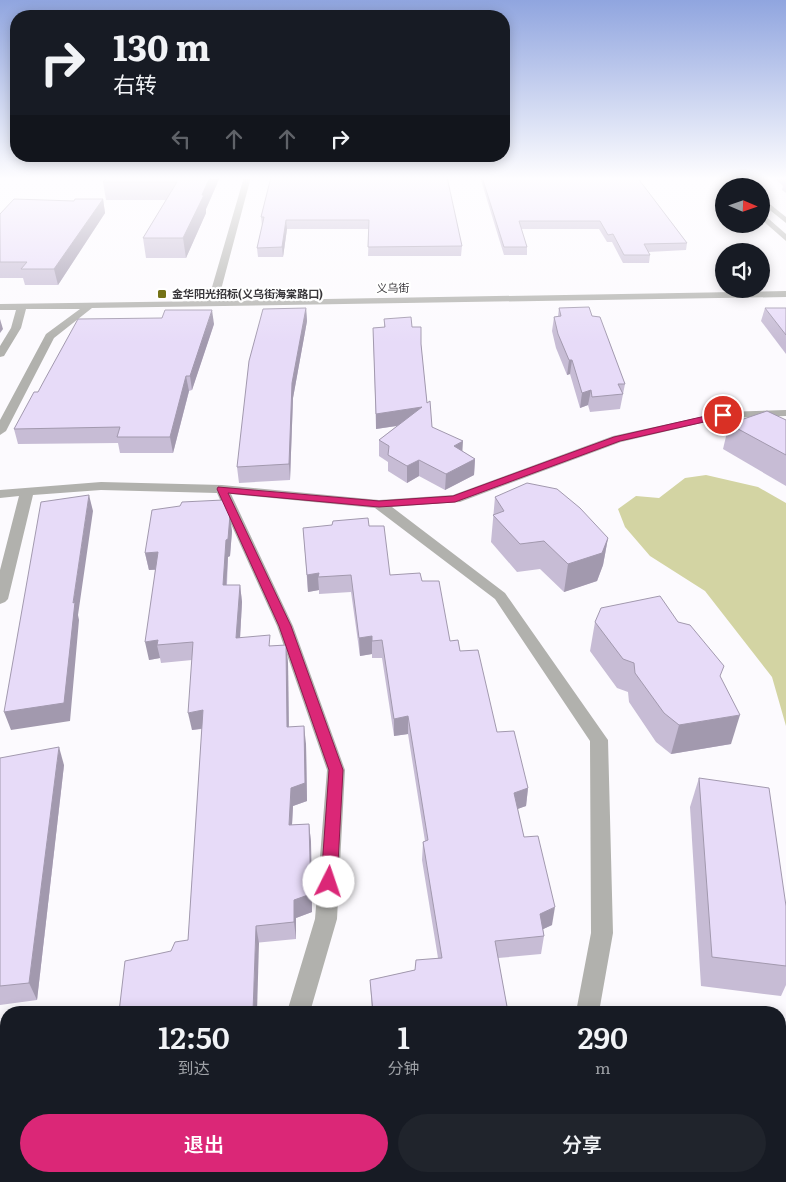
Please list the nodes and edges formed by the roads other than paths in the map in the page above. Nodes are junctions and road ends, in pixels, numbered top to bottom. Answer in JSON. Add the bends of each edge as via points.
{"nodes":[{"id":1,"x":232,"y":232,"type":"edge"},
{"id":2,"x":786,"y":294,"type":"edge"},
{"id":3,"x":212,"y":304,"type":"junction"},
{"id":4,"x":89,"y":306,"type":"junction"},
{"id":5,"x":0,"y":307,"type":"edge"},
{"id":6,"x":22,"y":307,"type":"junction"},
{"id":7,"x":0,"y":354,"type":"edge"},
{"id":8,"x":786,"y":413,"type":"edge"},
{"id":9,"x":0,"y":431,"type":"edge"},
{"id":10,"x":222,"y":489,"type":"junction"},
{"id":11,"x":27,"y":492,"type":"junction"},
{"id":12,"x":0,"y":494,"type":"edge"},
{"id":13,"x":379,"y":504,"type":"junction"},
{"id":14,"x":0,"y":599,"type":"edge"},
{"id":15,"x":301,"y":1006,"type":"edge"},
{"id":16,"x":589,"y":1006,"type":"edge"}],
"edges":[{"from":1,"to":3,"type":"street"},
{"from":2,"to":3,"type":"street","name":"义乌街"},
{"from":3,"to":4,"type":"street","name":"义乌街"},
{"from":4,"to":6,"type":"street","name":"义乌街"},
{"from":4,"to":9,"type":"street","via":[[50,336]]},
{"from":5,"to":6,"type":"street","name":"义乌街"},
{"from":6,"to":7,"type":"street","via":[[16,328]]},
{"from":8,"to":13,"type":"street","via":[[723,415],[617,439],[455,499]]},
{"from":10,"to":11,"type":"street","via":[[101,486]]},
{"from":10,"to":13,"type":"street"},
{"from":10,"to":15,"type":"street","via":[[285,626],[336,770],[326,919]]},
{"from":11,"to":12,"type":"street"},
{"from":11,"to":14,"type":"street"},
{"from":13,"to":16,"type":"street","via":[[500,596],[599,740],[602,933]]}]}
